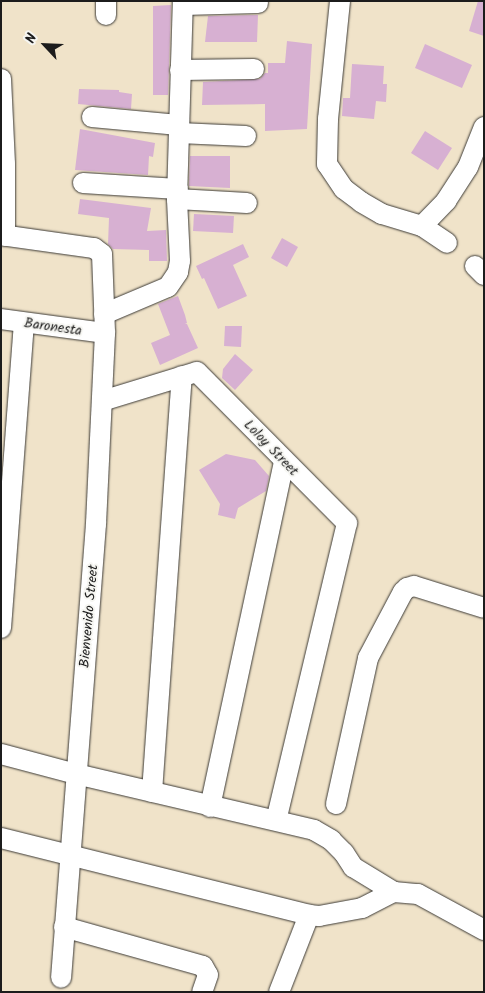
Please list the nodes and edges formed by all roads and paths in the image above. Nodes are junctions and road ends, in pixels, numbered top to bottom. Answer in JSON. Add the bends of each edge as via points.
{"nodes":[{"id":1,"x":340,"y":1,"type":"edge"},
{"id":2,"x":183,"y":3,"type":"edge"},
{"id":3,"x":258,"y":3,"type":"dead end"},
{"id":4,"x":254,"y":69,"type":"dead end"},
{"id":5,"x":180,"y":70,"type":"junction"},
{"id":6,"x":2,"y":79,"type":"edge"},
{"id":7,"x":92,"y":117,"type":"dead end"},
{"id":8,"x":484,"y":127,"type":"edge"},
{"id":9,"x":179,"y":129,"type":"junction"},
{"id":10,"x":246,"y":136,"type":"dead end"},
{"id":11,"x":3,"y":163,"type":"edge"},
{"id":12,"x":83,"y":183,"type":"dead end"},
{"id":13,"x":178,"y":194,"type":"junction"},
{"id":14,"x":248,"y":203,"type":"dead end"},
{"id":15,"x":422,"y":226,"type":"junction"},
{"id":16,"x":3,"y":235,"type":"edge"},
{"id":17,"x":447,"y":244,"type":"dead end"},
{"id":18,"x":1,"y":319,"type":"edge"},
{"id":19,"x":24,"y":323,"type":"junction"},
{"id":20,"x":105,"y":324,"type":"junction"},
{"id":21,"x":190,"y":374,"type":"junction"},
{"id":22,"x":102,"y":401,"type":"junction"},
{"id":23,"x":284,"y":463,"type":"junction"},
{"id":24,"x":484,"y":608,"type":"edge"},
{"id":25,"x":1,"y":628,"type":"edge"},
{"id":26,"x":1,"y":754,"type":"edge"},
{"id":27,"x":76,"y":774,"type":"junction"},
{"id":28,"x":152,"y":792,"type":"junction"},
{"id":29,"x":336,"y":804,"type":"dead end"},
{"id":30,"x":210,"y":806,"type":"junction"},
{"id":31,"x":276,"y":820,"type":"junction"},
{"id":32,"x":1,"y":838,"type":"edge"},
{"id":33,"x":70,"y":855,"type":"junction"},
{"id":34,"x":394,"y":892,"type":"junction"},
{"id":35,"x":309,"y":915,"type":"junction"},
{"id":36,"x":64,"y":927,"type":"junction"},
{"id":37,"x":484,"y":930,"type":"edge"},
{"id":38,"x":61,"y":978,"type":"dead end"},
{"id":39,"x":202,"y":992,"type":"edge"},
{"id":40,"x":279,"y":992,"type":"edge"}],
"edges":[{"from":1,"to":15,"type":"street","via":[[328,119],[327,164],[344,189],[361,202],[382,214]]},
{"from":2,"to":3,"type":"street"},
{"from":2,"to":5,"type":"street"},
{"from":4,"to":5,"type":"street"},
{"from":5,"to":9,"type":"street"},
{"from":6,"to":11,"type":"street"},
{"from":7,"to":9,"type":"street"},
{"from":8,"to":15,"type":"street","via":[[468,167],[446,201]]},
{"from":9,"to":10,"type":"street"},
{"from":9,"to":13,"type":"street"},
{"from":11,"to":16,"type":"street"},
{"from":12,"to":13,"type":"street"},
{"from":13,"to":14,"type":"street"},
{"from":13,"to":20,"type":"street","via":[[178,272],[168,287]]},
{"from":15,"to":17,"type":"street"},
{"from":16,"to":20,"type":"street","name":"Bienvenido Street","via":[[94,248],[102,254]]},
{"from":18,"to":19,"type":"street","name":"Baronesta"},
{"from":19,"to":20,"type":"street","name":"Baronesta"},
{"from":19,"to":25,"type":"street"},
{"from":20,"to":22,"type":"street","name":"Bienvenido Street"},
{"from":21,"to":22,"type":"street"},
{"from":21,"to":23,"type":"street","name":"Loloy Street"},
{"from":21,"to":28,"type":"street"},
{"from":22,"to":27,"type":"street","name":"Bienvenido Street","via":[[96,524]]},
{"from":23,"to":30,"type":"street"},
{"from":23,"to":31,"type":"street","name":"Loloy Street","via":[[347,523]]},
{"from":24,"to":29,"type":"street","via":[[414,586],[403,592],[368,658]]},
{"from":26,"to":27,"type":"street"},
{"from":27,"to":28,"type":"street"},
{"from":27,"to":33,"type":"street","name":"Bienvenido Street"},
{"from":28,"to":30,"type":"street"},
{"from":30,"to":31,"type":"street"},
{"from":31,"to":34,"type":"street","via":[[314,830],[331,840],[353,867]]},
{"from":32,"to":33,"type":"street"},
{"from":33,"to":35,"type":"street"},
{"from":33,"to":36,"type":"street","name":"Bienvenido Street"},
{"from":34,"to":35,"type":"street","via":[[362,908]]},
{"from":34,"to":37,"type":"street","via":[[418,894]]},
{"from":35,"to":40,"type":"street"},
{"from":36,"to":38,"type":"street","name":"Bienvenido Street"},
{"from":36,"to":39,"type":"street","via":[[203,966],[208,975]]}]}
